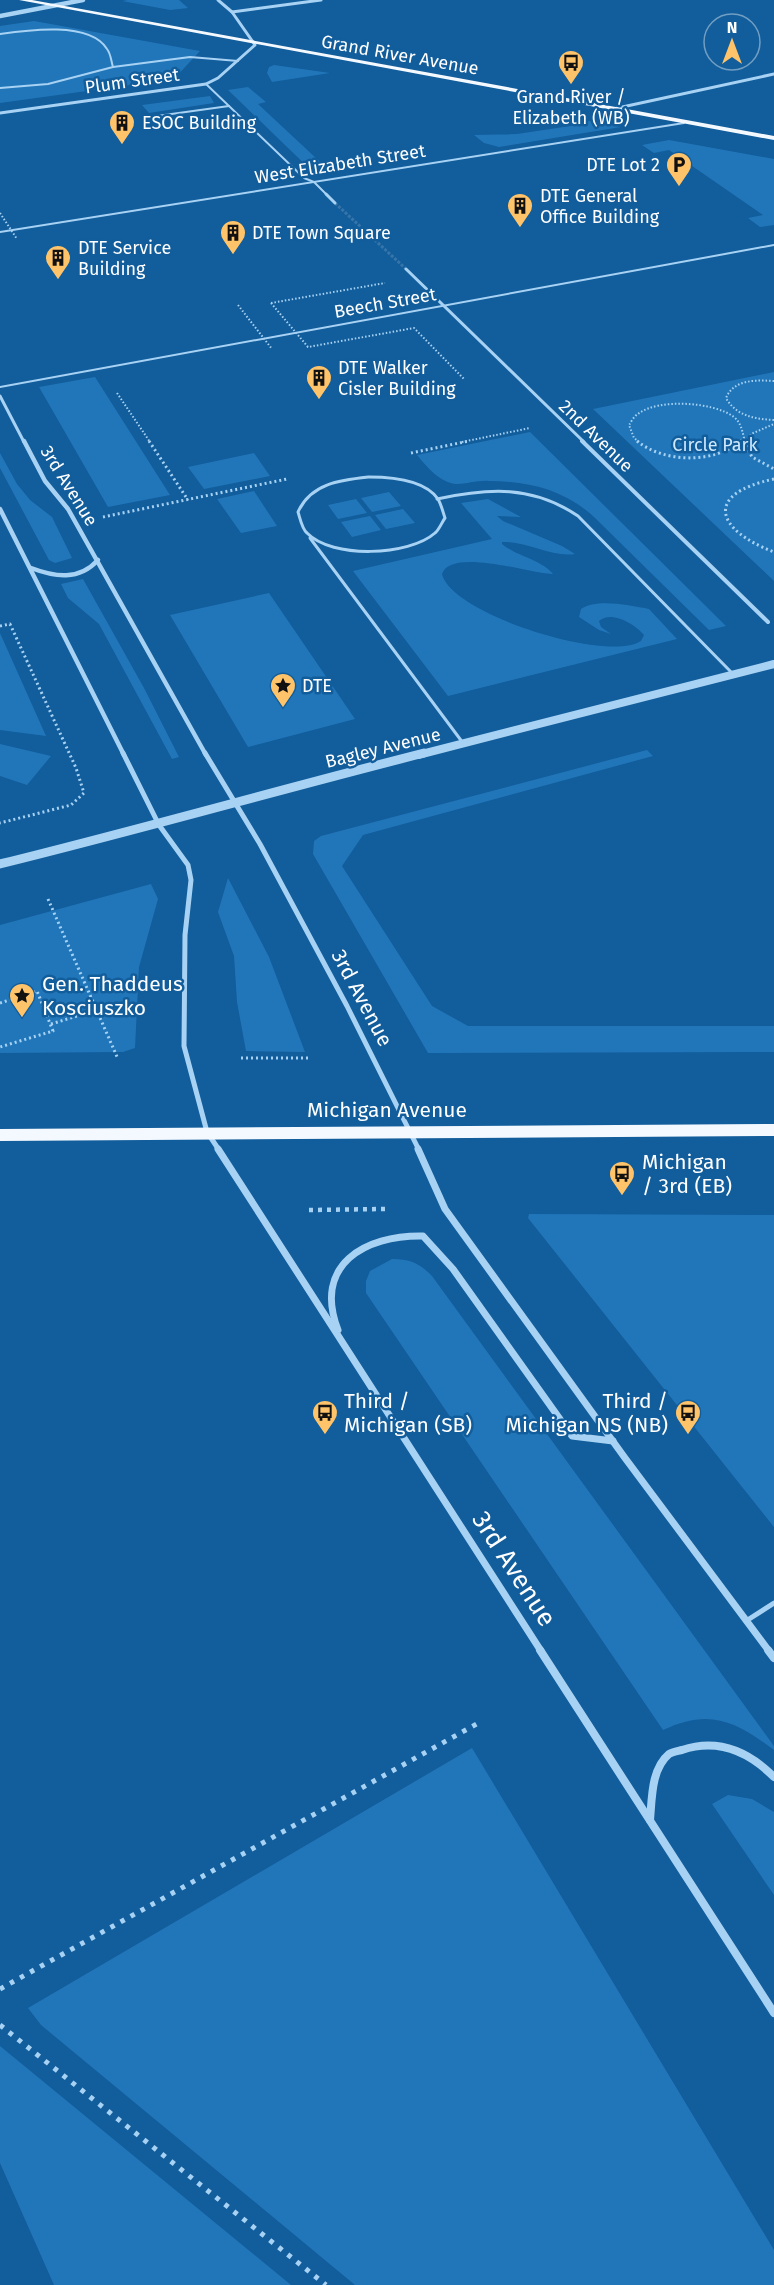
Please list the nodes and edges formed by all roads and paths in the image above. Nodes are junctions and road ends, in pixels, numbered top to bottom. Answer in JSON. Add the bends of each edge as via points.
{"nodes":[{"id":1,"x":22,"y":0,"type":"edge"},
{"id":2,"x":83,"y":0,"type":"edge"},
{"id":3,"x":218,"y":0,"type":"edge"},
{"id":4,"x":321,"y":0,"type":"edge"},
{"id":5,"x":54,"y":6,"type":"junction"},
{"id":6,"x":232,"y":12,"type":"junction"},
{"id":7,"x":0,"y":16,"type":"edge"},
{"id":8,"x":0,"y":34,"type":"edge"},
{"id":9,"x":255,"y":45,"type":"junction"},
{"id":10,"x":238,"y":61,"type":"junction"},
{"id":11,"x":113,"y":68,"type":"junction"},
{"id":12,"x":774,"y":74,"type":"edge"},
{"id":13,"x":206,"y":84,"type":"junction"},
{"id":14,"x":0,"y":88,"type":"edge"},
{"id":15,"x":229,"y":105,"type":"junction"},
{"id":16,"x":612,"y":109,"type":"junction"},
{"id":17,"x":0,"y":113,"type":"edge"},
{"id":18,"x":157,"y":116,"type":"dead end"},
{"id":19,"x":684,"y":123,"type":"junction"},
{"id":20,"x":774,"y":138,"type":"edge"},
{"id":21,"x":314,"y":182,"type":"junction"},
{"id":22,"x":335,"y":203,"type":"tunnel mouth"},
{"id":23,"x":0,"y":213,"type":"edge"},
{"id":24,"x":0,"y":232,"type":"edge"},
{"id":25,"x":17,"y":239,"type":"dead end"},
{"id":26,"x":774,"y":245,"type":"edge"},
{"id":27,"x":406,"y":269,"type":"tunnel mouth"},
{"id":28,"x":380,"y":284,"type":"dead end"},
{"id":29,"x":238,"y":305,"type":"dead end"},
{"id":30,"x":444,"y":305,"type":"junction"},
{"id":31,"x":272,"y":349,"type":"dead end"},
{"id":32,"x":101,"y":368,"type":"junction"},
{"id":33,"x":464,"y":379,"type":"dead end"},
{"id":34,"x":774,"y":381,"type":"edge"},
{"id":35,"x":0,"y":387,"type":"edge"},
{"id":36,"x":0,"y":396,"type":"edge"},
{"id":37,"x":774,"y":422,"type":"edge"},
{"id":38,"x":746,"y":438,"type":"junction"},
{"id":39,"x":774,"y":469,"type":"edge"},
{"id":40,"x":774,"y":479,"type":"edge"},
{"id":41,"x":437,"y":499,"type":"junction"},
{"id":42,"x":188,"y":500,"type":"dead end"},
{"id":43,"x":0,"y":509,"type":"edge"},
{"id":44,"x":303,"y":529,"type":"junction"},
{"id":45,"x":774,"y":552,"type":"edge"},
{"id":46,"x":98,"y":560,"type":"junction"},
{"id":47,"x":31,"y":568,"type":"junction"},
{"id":48,"x":768,"y":622,"type":"dead end"},
{"id":49,"x":0,"y":626,"type":"edge"},
{"id":50,"x":774,"y":664,"type":"edge"},
{"id":51,"x":734,"y":675,"type":"junction"},
{"id":52,"x":464,"y":744,"type":"junction"},
{"id":53,"x":235,"y":804,"type":"junction"},
{"id":54,"x":0,"y":823,"type":"edge"},
{"id":55,"x":159,"y":825,"type":"junction"},
{"id":56,"x":0,"y":864,"type":"edge"},
{"id":57,"x":48,"y":899,"type":"dead end"},
{"id":58,"x":0,"y":1003,"type":"edge"},
{"id":59,"x":97,"y":1010,"type":"junction"},
{"id":60,"x":51,"y":1024,"type":"junction"},
{"id":61,"x":0,"y":1047,"type":"edge"},
{"id":62,"x":241,"y":1058,"type":"dead end"},
{"id":63,"x":310,"y":1058,"type":"dead end"},
{"id":64,"x":118,"y":1059,"type":"dead end"},
{"id":65,"x":774,"y":1130,"type":"edge"},
{"id":66,"x":410,"y":1131,"type":"junction"},
{"id":67,"x":207,"y":1132,"type":"junction"},
{"id":68,"x":0,"y":1135,"type":"edge"},
{"id":69,"x":389,"y":1209,"type":"dead end"},
{"id":70,"x":309,"y":1210,"type":"dead end"},
{"id":71,"x":342,"y":1340,"type":"junction"},
{"id":72,"x":613,"y":1441,"type":"junction"},
{"id":73,"x":774,"y":1603,"type":"edge"},
{"id":74,"x":746,"y":1621,"type":"junction"},
{"id":75,"x":774,"y":1658,"type":"edge"},
{"id":76,"x":482,"y":1721,"type":"dead end"},
{"id":77,"x":774,"y":1777,"type":"edge"},
{"id":78,"x":650,"y":1820,"type":"junction"},
{"id":79,"x":0,"y":1989,"type":"edge"},
{"id":80,"x":774,"y":2013,"type":"edge"},
{"id":81,"x":0,"y":2025,"type":"edge"},
{"id":82,"x":326,"y":2285,"type":"edge"}],
"edges":[{"from":1,"to":5,"type":"main road","name":"Grand River Avenue"},
{"from":2,"to":5,"type":"street"},
{"from":3,"to":6,"type":"street"},
{"from":4,"to":6,"type":"street"},
{"from":5,"to":7,"type":"street"},
{"from":5,"to":9,"type":"main road","name":"Grand River Avenue"},
{"from":6,"to":9,"type":"street"},
{"from":8,"to":11,"type":"lane","via":[[58,30],[91,36],[106,46]]},
{"from":9,"to":10,"type":"street","name":"Plum Street"},
{"from":9,"to":16,"type":"main road","name":"Grand River Avenue"},
{"from":10,"to":11,"type":"lane","via":[[190,57]]},
{"from":10,"to":13,"type":"street","name":"Plum Street"},
{"from":11,"to":14,"type":"lane","via":[[48,84]]},
{"from":12,"to":16,"type":"street"},
{"from":13,"to":15,"type":"lane"},
{"from":13,"to":17,"type":"street","name":"Plum Street"},
{"from":15,"to":18,"type":"lane"},
{"from":15,"to":21,"type":"lane","via":[[304,177]]},
{"from":16,"to":19,"type":"main road","name":"Grand River Avenue"},
{"from":19,"to":20,"type":"main road","name":"Grand River Avenue"},
{"from":19,"to":21,"type":"lane","name":"West Elizabeth Street"},
{"from":21,"to":22,"type":"street"},
{"from":21,"to":24,"type":"lane","name":"West Elizabeth Street"},
{"from":23,"to":25,"type":"path","bridge":true},
{"from":26,"to":30,"type":"lane","name":"Beech Street"},
{"from":27,"to":30,"type":"street","name":"2nd Avenue"},
{"from":28,"to":33,"type":"path","bridge":true,"via":[[271,303],[308,347],[414,328]]},
{"from":29,"to":31,"type":"path","bridge":true},
{"from":30,"to":32,"type":"lane","name":"Beech Street"},
{"from":30,"to":48,"type":"street","name":"2nd Avenue"},
{"from":32,"to":35,"type":"lane","name":"Beech Street"},
{"from":32,"to":42,"type":"path"},
{"from":34,"to":37,"type":"path","via":[[740,384],[729,390],[726,398],[745,415]]},
{"from":36,"to":46,"type":"street","name":"3rd Avenue","via":[[45,481]]},
{"from":37,"to":38,"type":"path"},
{"from":38,"to":38,"type":"path","via":[[720,454],[676,456],[644,446],[632,436],[629,425],[647,408],[692,404],[734,417]]},
{"from":38,"to":39,"type":"path","via":[[752,457]]},
{"from":40,"to":45,"type":"path","via":[[740,489],[724,510],[727,523],[738,535]]},
{"from":41,"to":44,"type":"lane","via":[[400,480],[369,477],[338,481],[320,487],[302,501],[298,518]]},
{"from":41,"to":44,"type":"lane","via":[[444,511],[439,529],[426,540],[406,548],[346,550],[324,544]]},
{"from":41,"to":51,"type":"lane","via":[[512,490],[562,504]]},
{"from":43,"to":47,"type":"street","name":"3rd Avenue"},
{"from":44,"to":52,"type":"lane"},
{"from":46,"to":47,"type":"street","via":[[92,568],[76,575],[49,575]]},
{"from":46,"to":53,"type":"street","name":"3rd Avenue"},
{"from":47,"to":55,"type":"street","name":"3rd Avenue"},
{"from":49,"to":54,"type":"path","via":[[10,624],[84,793],[71,805]]},
{"from":50,"to":51,"type":"street","name":"Bagley Avenue"},
{"from":51,"to":52,"type":"street","name":"Bagley Avenue"},
{"from":52,"to":53,"type":"street","name":"Bagley Avenue"},
{"from":53,"to":55,"type":"street","name":"Bagley Avenue"},
{"from":53,"to":66,"type":"street","name":"3rd Avenue","via":[[336,986]]},
{"from":55,"to":56,"type":"street","name":"Bagley Avenue"},
{"from":55,"to":67,"type":"street","name":"3rd Avenue","via":[[188,865],[191,880],[185,934],[184,1046]]},
{"from":57,"to":59,"type":"path"},
{"from":58,"to":60,"type":"path","via":[[37,992]]},
{"from":59,"to":60,"type":"path"},
{"from":59,"to":64,"type":"path"},
{"from":60,"to":61,"type":"path","via":[[54,1031]]},
{"from":62,"to":63,"type":"path"},
{"from":65,"to":66,"type":"main road","name":"Michigan Avenue"},
{"from":66,"to":67,"type":"main road","name":"Michigan Avenue"},
{"from":66,"to":72,"type":"street","name":"3rd Avenue","via":[[445,1209]]},
{"from":67,"to":68,"type":"main road","name":"Michigan Avenue"},
{"from":67,"to":71,"type":"street","name":"3rd Avenue"},
{"from":69,"to":70,"type":"path"},
{"from":71,"to":72,"type":"street","name":"3rd Avenue","via":[[330,1304],[341,1267],[369,1243],[406,1234],[423,1236],[453,1269],[572,1436]]},
{"from":71,"to":78,"type":"street","name":"3rd Avenue"},
{"from":72,"to":74,"type":"street","name":"3rd Avenue"},
{"from":73,"to":74,"type":"lane"},
{"from":74,"to":75,"type":"street","name":"3rd Avenue"},
{"from":76,"to":79,"type":"path"},
{"from":77,"to":78,"type":"street","via":[[758,1761],[724,1746],[693,1746],[669,1754],[655,1776]]},
{"from":78,"to":80,"type":"street","name":"3rd Avenue"},
{"from":81,"to":82,"type":"path"}]}
